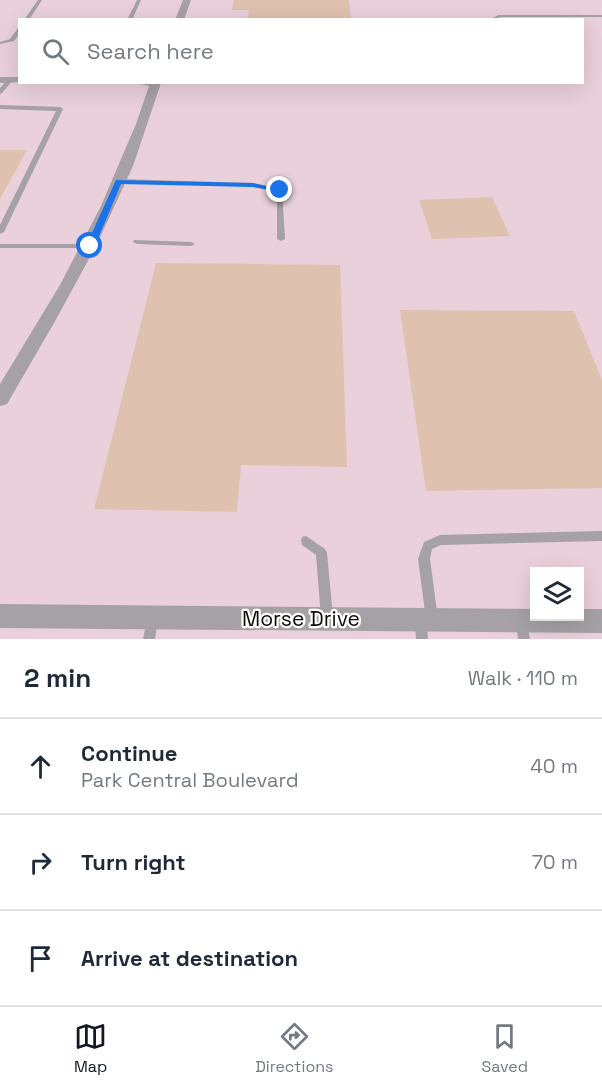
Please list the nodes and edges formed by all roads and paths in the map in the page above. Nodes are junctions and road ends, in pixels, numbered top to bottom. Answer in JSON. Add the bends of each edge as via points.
{"nodes":[{"id":1,"x":40,"y":0,"type":"edge"},
{"id":2,"x":139,"y":0,"type":"edge"},
{"id":3,"x":187,"y":0,"type":"edge"},
{"id":4,"x":602,"y":16,"type":"edge"},
{"id":5,"x":27,"y":18,"type":"edge"},
{"id":6,"x":130,"y":18,"type":"edge"},
{"id":7,"x":180,"y":18,"type":"edge"},
{"id":8,"x":494,"y":18,"type":"edge"},
{"id":9,"x":18,"y":32,"type":"edge"},
{"id":10,"x":0,"y":43,"type":"edge"},
{"id":11,"x":10,"y":80,"type":"edge"},
{"id":12,"x":156,"y":84,"type":"edge"},
{"id":13,"x":0,"y":92,"type":"edge"},
{"id":14,"x":0,"y":108,"type":"edge"},
{"id":15,"x":118,"y":181,"type":"junction"},
{"id":16,"x":0,"y":232,"type":"edge"},
{"id":17,"x":280,"y":239,"type":"dead end"},
{"id":18,"x":137,"y":242,"type":"dead end"},
{"id":19,"x":191,"y":244,"type":"dead end"},
{"id":20,"x":0,"y":246,"type":"edge"},
{"id":21,"x":90,"y":246,"type":"junction"},
{"id":22,"x":0,"y":399,"type":"edge"},
{"id":23,"x":602,"y":536,"type":"edge"},
{"id":24,"x":306,"y":541,"type":"dead end"},
{"id":25,"x":0,"y":616,"type":"edge"},
{"id":26,"x":327,"y":619,"type":"junction"},
{"id":27,"x":602,"y":621,"type":"edge"},
{"id":28,"x":425,"y":626,"type":"edge"},
{"id":29,"x":150,"y":628,"type":"edge"},
{"id":30,"x":523,"y":630,"type":"edge"}],
"edges":[{"from":1,"to":5,"type":"lane"},
{"from":2,"to":6,"type":"lane"},
{"from":3,"to":7,"type":"street"},
{"from":4,"to":8,"type":"lane"},
{"from":9,"to":10,"type":"lane","via":[[12,40]]},
{"from":11,"to":13,"type":"lane"},
{"from":12,"to":15,"type":"street"},
{"from":14,"to":16,"type":"lane","via":[[60,109]]},
{"from":15,"to":17,"type":"lane","via":[[253,185],[280,190]]},
{"from":15,"to":21,"type":"street"},
{"from":18,"to":19,"type":"lane"},
{"from":20,"to":21,"type":"lane"},
{"from":21,"to":22,"type":"street"},
{"from":23,"to":28,"type":"lane","via":[[440,540],[428,546],[424,559]]},
{"from":24,"to":26,"type":"lane","via":[[321,553]]},
{"from":25,"to":29,"type":"street","name":"Morse Drive"},
{"from":26,"to":28,"type":"street","name":"Morse Drive"},
{"from":26,"to":29,"type":"street","name":"Morse Drive"},
{"from":27,"to":30,"type":"street","name":"Morse Drive"},
{"from":28,"to":30,"type":"street","name":"Morse Drive"}]}
